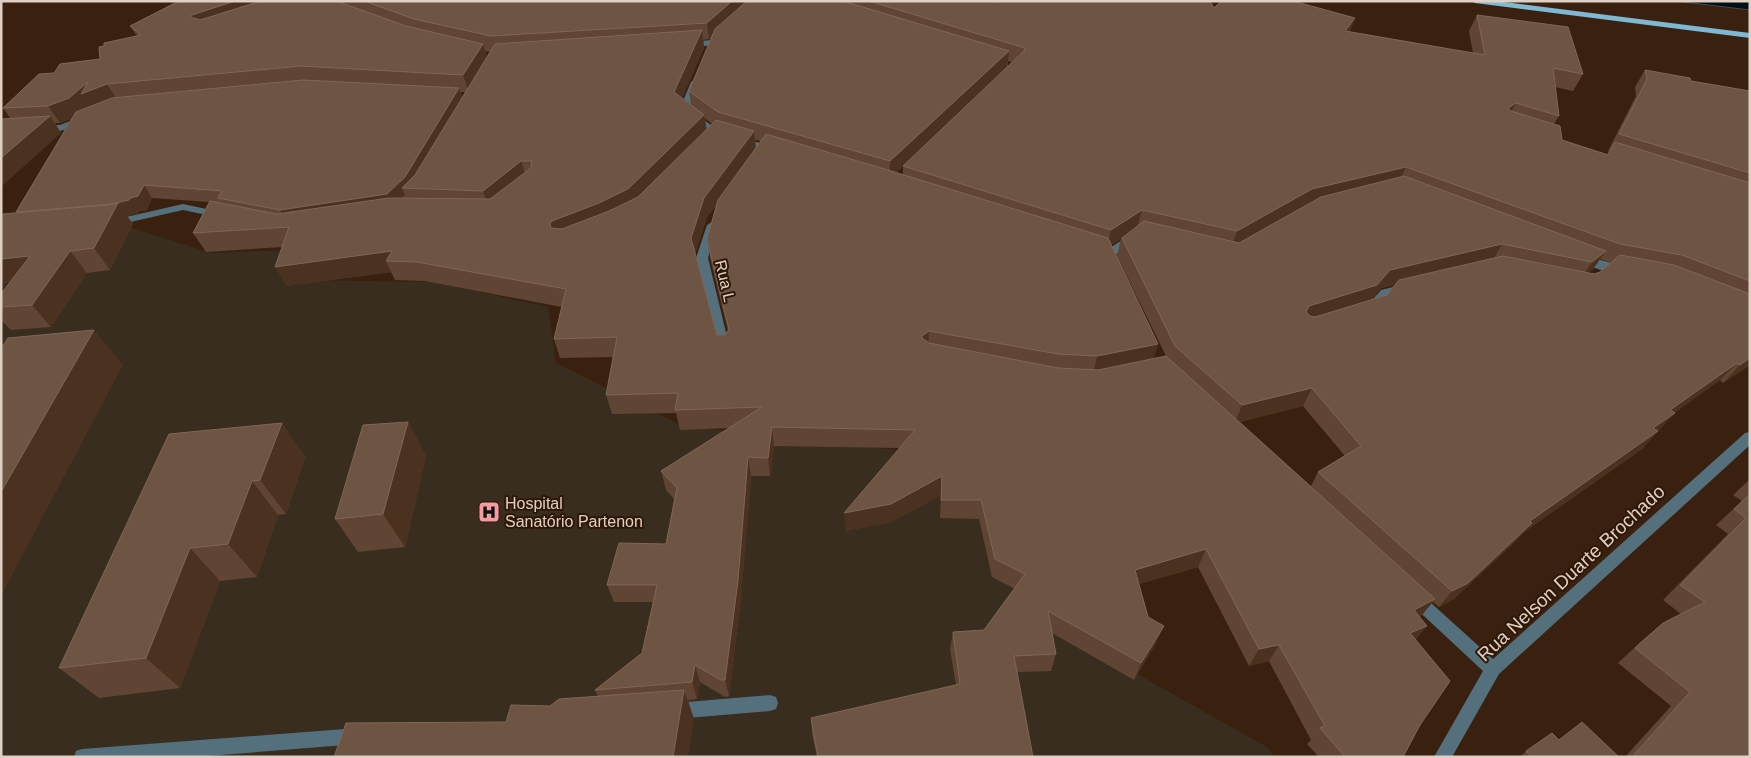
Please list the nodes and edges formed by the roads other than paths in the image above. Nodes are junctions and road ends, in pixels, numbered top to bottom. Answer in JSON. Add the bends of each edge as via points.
{"nodes":[{"id":1,"x":1475,"y":1,"type":"edge"},
{"id":2,"x":1750,"y":36,"type":"edge"},
{"id":3,"x":713,"y":44,"type":"edge"},
{"id":4,"x":682,"y":45,"type":"edge"},
{"id":5,"x":698,"y":76,"type":"edge"},
{"id":6,"x":93,"y":115,"type":"edge"},
{"id":7,"x":31,"y":130,"type":"edge"},
{"id":8,"x":783,"y":153,"type":"edge"},
{"id":9,"x":230,"y":217,"type":"edge"},
{"id":10,"x":714,"y":218,"type":"edge"},
{"id":11,"x":103,"y":224,"type":"edge"},
{"id":12,"x":1146,"y":235,"type":"edge"},
{"id":13,"x":1569,"y":254,"type":"edge"},
{"id":14,"x":1107,"y":256,"type":"edge"},
{"id":15,"x":1634,"y":273,"type":"edge"},
{"id":16,"x":1421,"y":285,"type":"edge"},
{"id":17,"x":1356,"y":313,"type":"edge"},
{"id":18,"x":724,"y":349,"type":"edge"},
{"id":19,"x":1750,"y":437,"type":"edge"},
{"id":20,"x":1405,"y":589,"type":"edge"},
{"id":21,"x":1493,"y":669,"type":"junction"},
{"id":22,"x":770,"y":703,"type":"dead end"},
{"id":23,"x":662,"y":712,"type":"edge"},
{"id":24,"x":378,"y":734,"type":"edge"},
{"id":25,"x":270,"y":750,"type":"edge"},
{"id":26,"x":82,"y":757,"type":"edge"},
{"id":27,"x":1442,"y":757,"type":"edge"}],
"edges":[{"from":1,"to":2,"type":"main road"},
{"from":3,"to":4,"type":"street"},
{"from":5,"to":8,"type":"street","via":[[684,110],[712,136],[762,151]]},
{"from":6,"to":7,"type":"street","via":[[61,128]]},
{"from":9,"to":11,"type":"street","via":[[183,208]]},
{"from":10,"to":18,"type":"street","name":"Rua L","via":[[702,258]]},
{"from":12,"to":14,"type":"street","via":[[1137,232]]},
{"from":13,"to":15,"type":"street","via":[[1601,270]]},
{"from":16,"to":17,"type":"street","via":[[1385,293],[1373,308]]},
{"from":19,"to":21,"type":"street","name":"Rua Nelson Duarte Brochado"},
{"from":20,"to":21,"type":"street"},
{"from":21,"to":27,"type":"street","name":"Rua Nelson Duarte Brochado"},
{"from":22,"to":23,"type":"street"},
{"from":24,"to":25,"type":"street"},
{"from":25,"to":26,"type":"street"}]}
